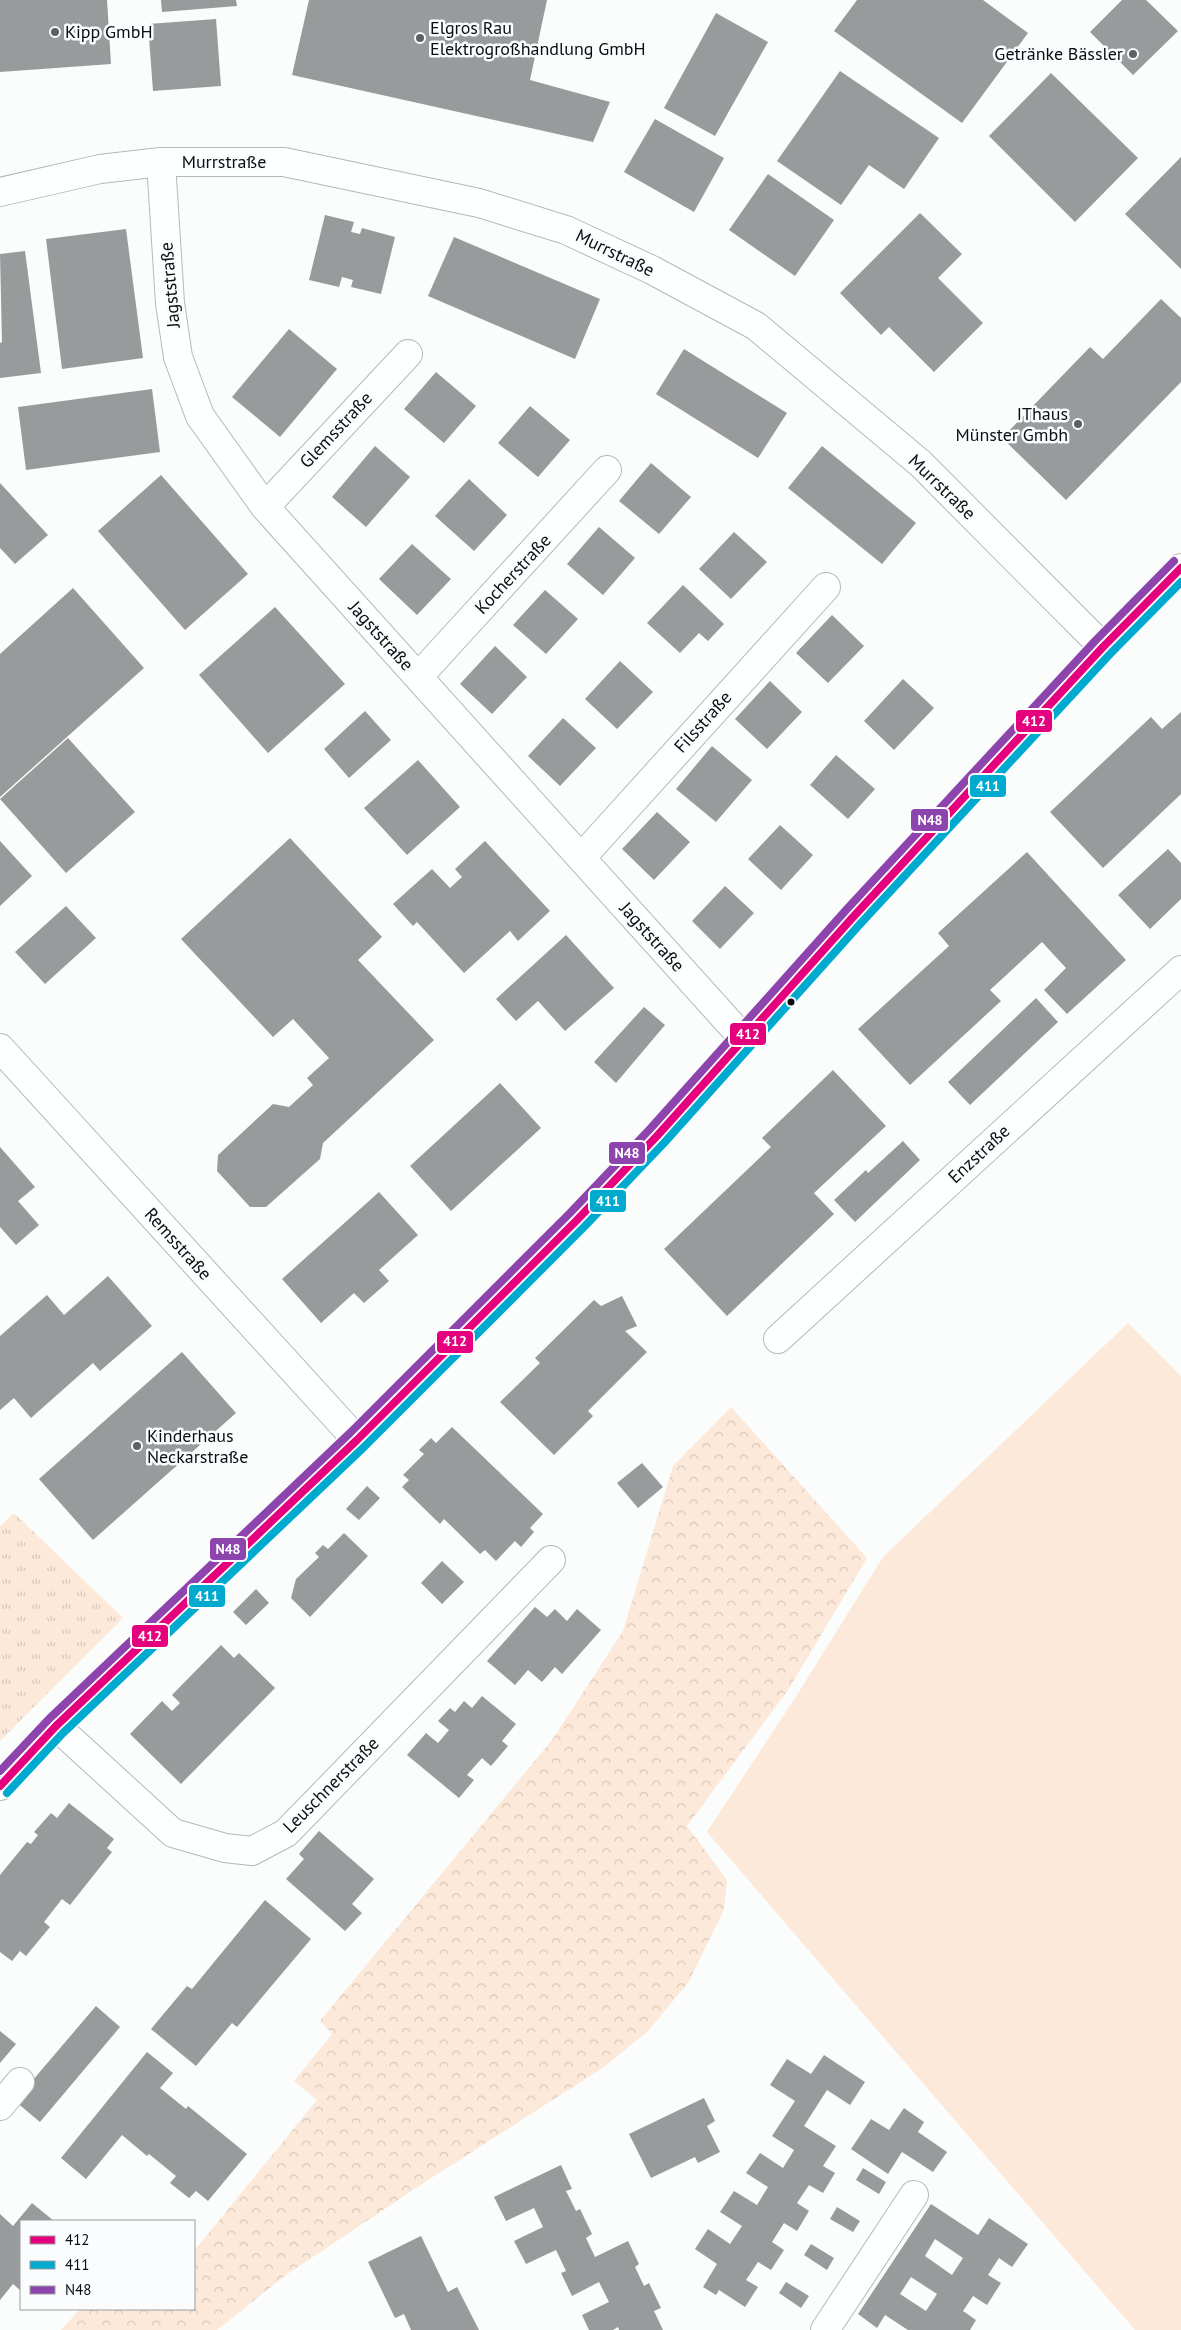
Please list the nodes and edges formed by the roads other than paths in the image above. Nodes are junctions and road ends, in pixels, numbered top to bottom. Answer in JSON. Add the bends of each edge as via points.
{"nodes":[{"id":1,"x":161,"y":162,"type":"junction"},
{"id":2,"x":0,"y":192,"type":"edge"},
{"id":3,"x":408,"y":354,"type":"dead end"},
{"id":4,"x":608,"y":470,"type":"dead end"},
{"id":5,"x":265,"y":507,"type":"junction"},
{"id":6,"x":1181,"y":568,"type":"edge"},
{"id":7,"x":826,"y":587,"type":"dead end"},
{"id":8,"x":1103,"y":647,"type":"junction"},
{"id":9,"x":418,"y":677,"type":"junction"},
{"id":10,"x":580,"y":858,"type":"junction"},
{"id":11,"x":1181,"y":970,"type":"edge"},
{"id":12,"x":744,"y":1039,"type":"junction"},
{"id":13,"x":0,"y":1048,"type":"edge"},
{"id":14,"x":778,"y":1339,"type":"dead end"},
{"id":15,"x":357,"y":1440,"type":"junction"},
{"id":16,"x":551,"y":1560,"type":"dead end"},
{"id":17,"x":56,"y":1726,"type":"junction"},
{"id":18,"x":0,"y":1786,"type":"edge"},
{"id":19,"x":20,"y":2082,"type":"dead end"},
{"id":20,"x":0,"y":2106,"type":"edge"},
{"id":21,"x":914,"y":2195,"type":"dead end"},
{"id":22,"x":825,"y":2330,"type":"edge"}],
"edges":[{"from":1,"to":2,"type":"street","name":"Murrstraße","via":[[100,169]]},
{"from":1,"to":5,"type":"street","name":"Jagststraße","via":[[170,303],[178,356],[200,416]]},
{"from":1,"to":8,"type":"street","name":"Murrstraße","via":[[284,162],[437,193],[566,230],[652,270],[756,326],[920,463]]},
{"from":3,"to":5,"type":"street","name":"Glemsstraße"},
{"from":4,"to":9,"type":"street","name":"Kocherstraße"},
{"from":5,"to":9,"type":"street","name":"Jagststraße"},
{"from":6,"to":8,"type":"street"},
{"from":7,"to":10,"type":"street","name":"Filsstraße"},
{"from":8,"to":12,"type":"street"},
{"from":9,"to":10,"type":"street","name":"Jagststraße"},
{"from":10,"to":12,"type":"street","name":"Jagststraße"},
{"from":11,"to":14,"type":"street","name":"Enzstraße"},
{"from":12,"to":15,"type":"street","via":[[577,1220]]},
{"from":13,"to":15,"type":"street","name":"Remsstraße"},
{"from":15,"to":17,"type":"street"},
{"from":16,"to":17,"type":"street","name":"Leuschnerstraße","via":[[286,1833],[252,1851],[225,1848],[173,1833]]},
{"from":17,"to":18,"type":"street"},
{"from":19,"to":20,"type":"street"},
{"from":21,"to":22,"type":"street"}]}
